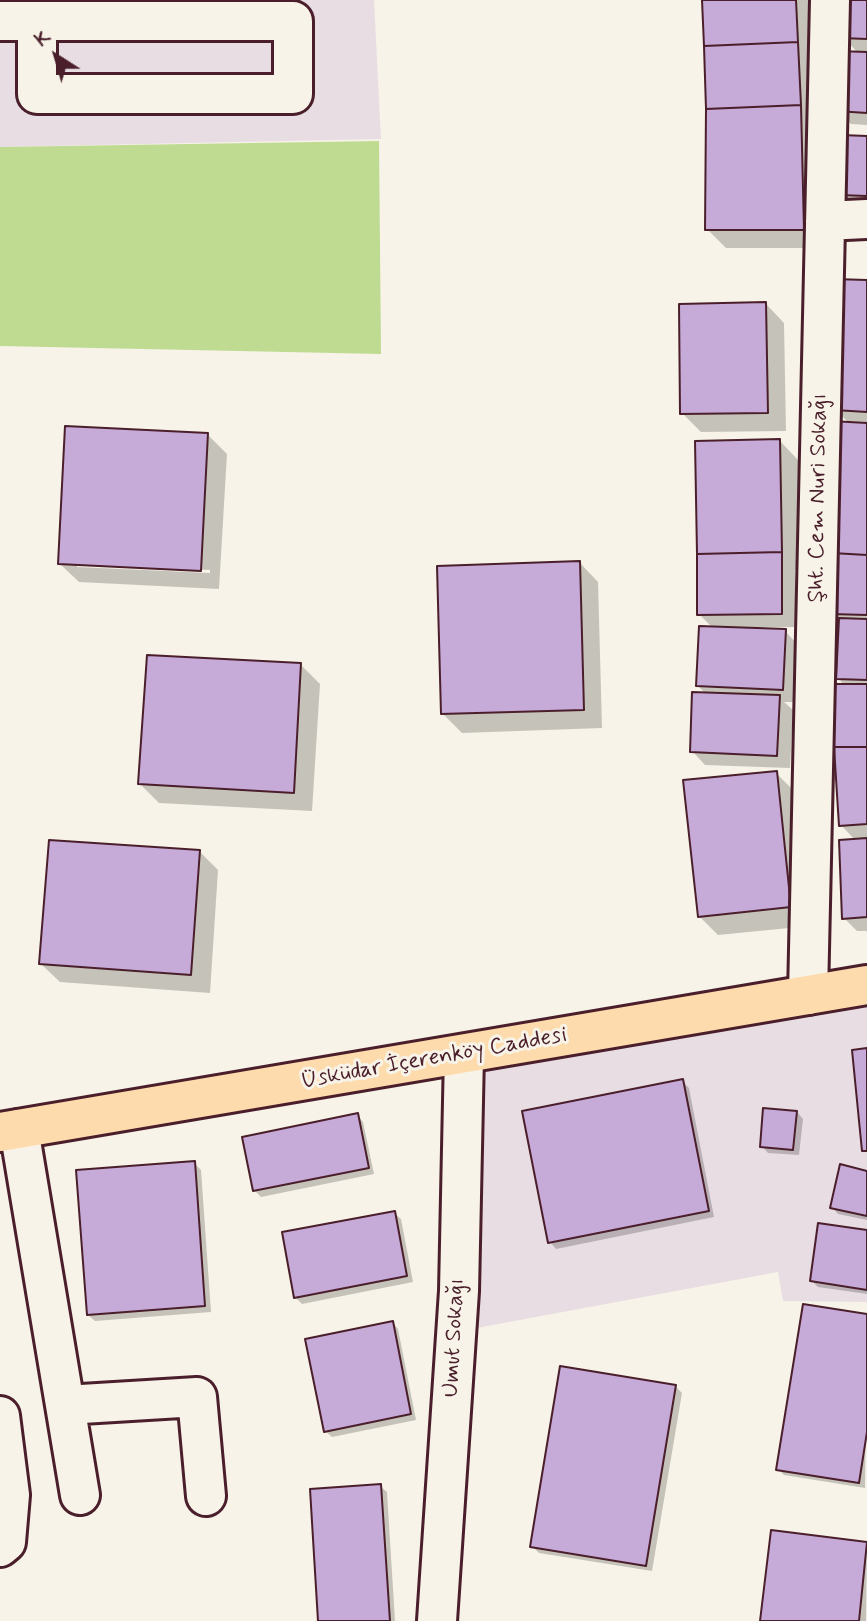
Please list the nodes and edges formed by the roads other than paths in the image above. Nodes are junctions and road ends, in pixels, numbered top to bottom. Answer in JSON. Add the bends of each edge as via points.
{"nodes":[{"id":1,"x":830,"y":0,"type":"edge"},
{"id":2,"x":0,"y":21,"type":"edge"},
{"id":3,"x":37,"y":22,"type":"junction"},
{"id":4,"x":867,"y":219,"type":"edge"},
{"id":5,"x":825,"y":221,"type":"junction"},
{"id":6,"x":867,"y":985,"type":"edge"},
{"id":7,"x":808,"y":995,"type":"junction"},
{"id":8,"x":464,"y":1054,"type":"junction"},
{"id":9,"x":10,"y":1130,"type":"edge"},
{"id":10,"x":65,"y":1405,"type":"junction"},
{"id":11,"x":0,"y":1416,"type":"edge"},
{"id":12,"x":80,"y":1495,"type":"dead end"},
{"id":13,"x":206,"y":1496,"type":"dead end"},
{"id":14,"x":0,"y":1547,"type":"edge"},
{"id":15,"x":437,"y":1621,"type":"edge"}],
"edges":[{"from":1,"to":5,"type":"street","name":"Şht. Cem Nuri Sokağı"},
{"from":2,"to":3,"type":"street"},
{"from":3,"to":3,"type":"street","via":[[293,21],[293,94],[37,94]]},
{"from":4,"to":5,"type":"street"},
{"from":5,"to":7,"type":"street","name":"Şht. Cem Nuri Sokağı"},
{"from":6,"to":7,"type":"main road","name":"Üsküdar İçerenköy Caddesi"},
{"from":7,"to":8,"type":"main road","name":"Üsküdar İçerenköy Caddesi"},
{"from":8,"to":9,"type":"main road","name":"Üsküdar İçerenköy Caddesi"},
{"from":8,"to":15,"type":"street","name":"Umut Sokağı","via":[[458,1291]]},
{"from":9,"to":10,"type":"street"},
{"from":10,"to":12,"type":"street"},
{"from":10,"to":13,"type":"street","via":[[197,1397]]},
{"from":11,"to":14,"type":"street","via":[[10,1495],[6,1542]]}]}
